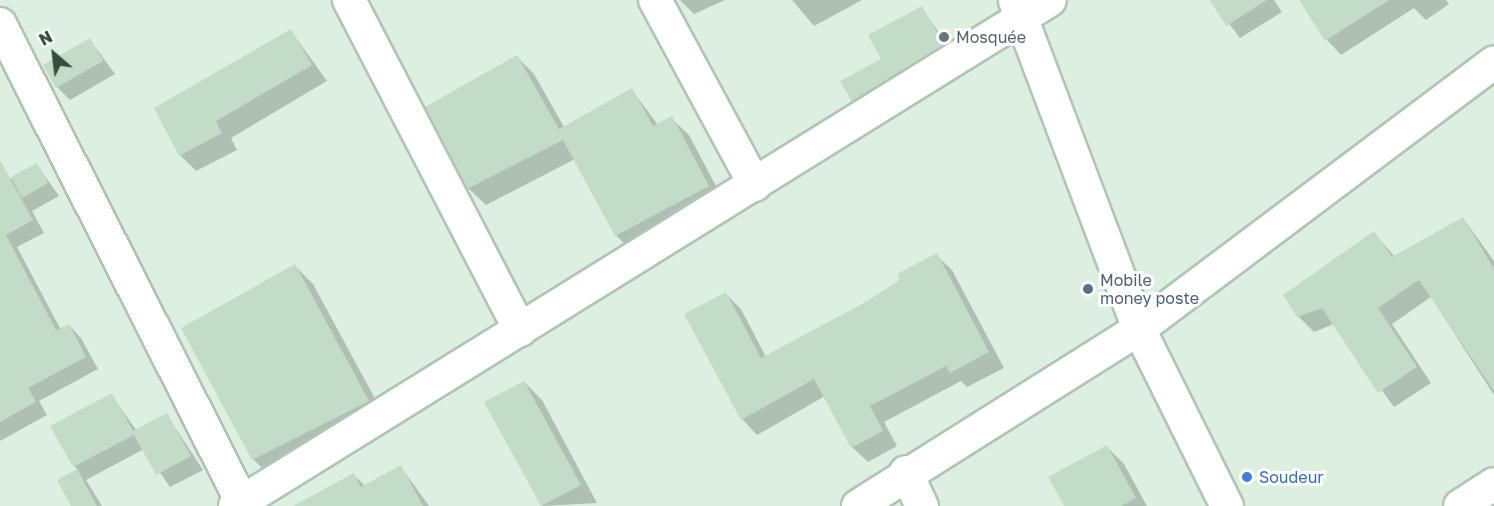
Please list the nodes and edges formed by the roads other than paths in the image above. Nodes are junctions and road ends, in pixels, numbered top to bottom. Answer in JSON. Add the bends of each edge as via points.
{"nodes":[{"id":1,"x":348,"y":0,"type":"edge"},
{"id":2,"x":655,"y":0,"type":"edge"},
{"id":3,"x":1050,"y":0,"type":"edge"},
{"id":4,"x":1019,"y":9,"type":"edge"},
{"id":5,"x":0,"y":24,"type":"edge"},
{"id":6,"x":1494,"y":62,"type":"edge"},
{"id":7,"x":755,"y":185,"type":"junction"},
{"id":8,"x":1139,"y":329,"type":"junction"},
{"id":9,"x":520,"y":330,"type":"junction"},
{"id":10,"x":906,"y":472,"type":"junction"},
{"id":11,"x":1494,"y":484,"type":"edge"},
{"id":12,"x":240,"y":504,"type":"edge"},
{"id":13,"x":858,"y":506,"type":"edge"},
{"id":14,"x":922,"y":506,"type":"edge"},
{"id":15,"x":1227,"y":506,"type":"edge"},
{"id":16,"x":1460,"y":506,"type":"edge"}],
"edges":[{"from":1,"to":9,"type":"street"},
{"from":2,"to":7,"type":"street"},
{"from":3,"to":4,"type":"street"},
{"from":4,"to":7,"type":"street"},
{"from":4,"to":8,"type":"street"},
{"from":5,"to":12,"type":"street"},
{"from":6,"to":8,"type":"street"},
{"from":7,"to":9,"type":"street"},
{"from":8,"to":10,"type":"street"},
{"from":8,"to":15,"type":"street"},
{"from":9,"to":12,"type":"street"},
{"from":10,"to":13,"type":"street"},
{"from":10,"to":14,"type":"street"},
{"from":11,"to":16,"type":"street"}]}
